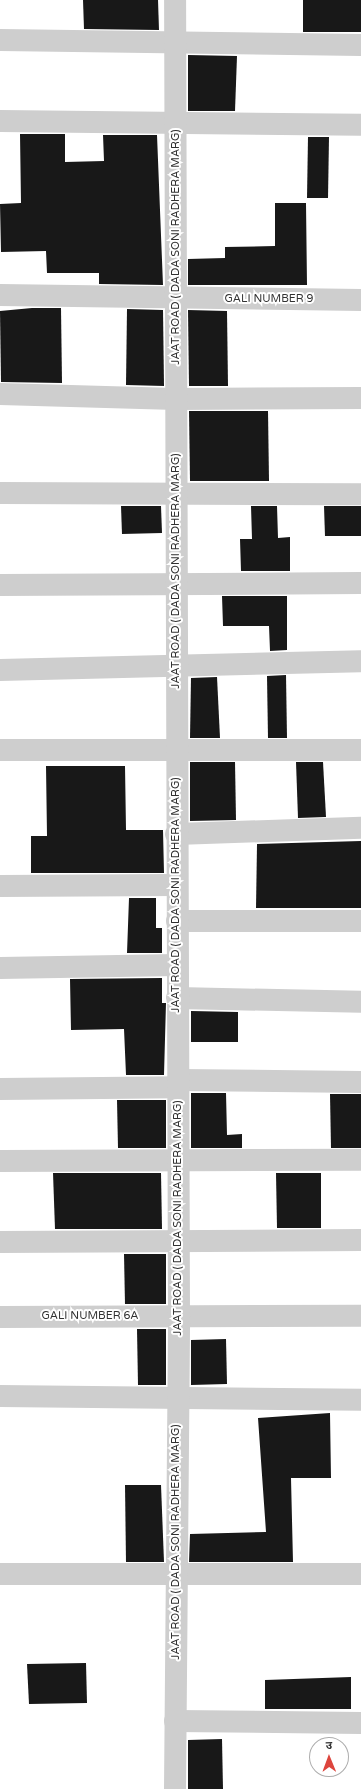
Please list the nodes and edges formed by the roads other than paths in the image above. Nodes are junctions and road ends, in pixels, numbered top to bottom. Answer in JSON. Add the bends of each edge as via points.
{"nodes":[{"id":1,"x":176,"y":0,"type":"edge"},
{"id":2,"x":0,"y":40,"type":"edge"},
{"id":3,"x":175,"y":42,"type":"junction"},
{"id":4,"x":361,"y":45,"type":"edge"},
{"id":5,"x":0,"y":121,"type":"edge"},
{"id":6,"x":175,"y":122,"type":"junction"},
{"id":7,"x":361,"y":125,"type":"edge"},
{"id":8,"x":0,"y":295,"type":"edge"},
{"id":9,"x":177,"y":298,"type":"junction"},
{"id":10,"x":361,"y":300,"type":"edge"},
{"id":11,"x":0,"y":394,"type":"edge"},
{"id":12,"x":361,"y":398,"type":"edge"},
{"id":13,"x":176,"y":399,"type":"junction"},
{"id":14,"x":176,"y":491,"type":"junction"},
{"id":15,"x":0,"y":493,"type":"edge"},
{"id":16,"x":361,"y":494,"type":"edge"},
{"id":17,"x":361,"y":583,"type":"edge"},
{"id":18,"x":0,"y":585,"type":"edge"},
{"id":19,"x":176,"y":585,"type":"junction"},
{"id":20,"x":361,"y":661,"type":"edge"},
{"id":21,"x":176,"y":665,"type":"junction"},
{"id":22,"x":0,"y":670,"type":"edge"},
{"id":23,"x":175,"y":748,"type":"junction"},
{"id":24,"x":0,"y":750,"type":"edge"},
{"id":25,"x":361,"y":750,"type":"edge"},
{"id":26,"x":361,"y":828,"type":"edge"},
{"id":27,"x":176,"y":834,"type":"junction"},
{"id":28,"x":176,"y":885,"type":"junction"},
{"id":29,"x":0,"y":886,"type":"edge"},
{"id":30,"x":361,"y":920,"type":"edge"},
{"id":31,"x":176,"y":921,"type":"junction"},
{"id":32,"x":177,"y":965,"type":"junction"},
{"id":33,"x":0,"y":968,"type":"edge"},
{"id":34,"x":177,"y":998,"type":"junction"},
{"id":35,"x":361,"y":1002,"type":"edge"},
{"id":36,"x":361,"y":1082,"type":"edge"},
{"id":37,"x":178,"y":1084,"type":"junction"},
{"id":38,"x":0,"y":1088,"type":"edge"},
{"id":39,"x":361,"y":1160,"type":"edge"},
{"id":40,"x":0,"y":1161,"type":"edge"},
{"id":41,"x":178,"y":1161,"type":"junction"},
{"id":42,"x":178,"y":1239,"type":"junction"},
{"id":43,"x":361,"y":1240,"type":"edge"},
{"id":44,"x":0,"y":1242,"type":"edge"},
{"id":45,"x":179,"y":1316,"type":"junction"},
{"id":46,"x":361,"y":1316,"type":"edge"},
{"id":47,"x":0,"y":1317,"type":"edge"},
{"id":48,"x":178,"y":1395,"type":"junction"},
{"id":49,"x":0,"y":1396,"type":"edge"},
{"id":50,"x":361,"y":1400,"type":"edge"},
{"id":51,"x":0,"y":1574,"type":"edge"},
{"id":52,"x":176,"y":1574,"type":"junction"},
{"id":53,"x":361,"y":1574,"type":"edge"},
{"id":54,"x":175,"y":1721,"type":"junction"},
{"id":55,"x":361,"y":1723,"type":"edge"},
{"id":56,"x":175,"y":1789,"type":"edge"}],
"edges":[{"from":1,"to":3,"type":"street","name":"JAAT ROAD ( DADA SONI RADHERA MARG)"},
{"from":2,"to":3,"type":"street"},
{"from":3,"to":4,"type":"street"},
{"from":3,"to":6,"type":"street","name":"JAAT ROAD ( DADA SONI RADHERA MARG)"},
{"from":5,"to":6,"type":"street"},
{"from":6,"to":7,"type":"street"},
{"from":6,"to":9,"type":"street","name":"JAAT ROAD ( DADA SONI RADHERA MARG)"},
{"from":8,"to":9,"type":"street","name":"GALI NUMBER 9"},
{"from":9,"to":10,"type":"street","name":"GALI NUMBER 9"},
{"from":9,"to":13,"type":"street","name":"JAAT ROAD ( DADA SONI RADHERA MARG)"},
{"from":11,"to":13,"type":"street"},
{"from":12,"to":13,"type":"street"},
{"from":13,"to":14,"type":"street","name":"JAAT ROAD ( DADA SONI RADHERA MARG)"},
{"from":14,"to":15,"type":"street"},
{"from":14,"to":16,"type":"street"},
{"from":14,"to":19,"type":"street","name":"JAAT ROAD ( DADA SONI RADHERA MARG)"},
{"from":17,"to":19,"type":"street"},
{"from":18,"to":19,"type":"street"},
{"from":19,"to":21,"type":"street","name":"JAAT ROAD ( DADA SONI RADHERA MARG)"},
{"from":20,"to":21,"type":"street"},
{"from":21,"to":22,"type":"street"},
{"from":21,"to":23,"type":"street","name":"JAAT ROAD ( DADA SONI RADHERA MARG)"},
{"from":23,"to":24,"type":"street"},
{"from":23,"to":25,"type":"street"},
{"from":23,"to":27,"type":"street","name":"JAAT ROAD ( DADA SONI RADHERA MARG)"},
{"from":26,"to":27,"type":"street"},
{"from":27,"to":28,"type":"street","name":"JAAT ROAD ( DADA SONI RADHERA MARG)"},
{"from":28,"to":29,"type":"street"},
{"from":28,"to":31,"type":"street","name":"JAAT ROAD ( DADA SONI RADHERA MARG)"},
{"from":30,"to":31,"type":"street"},
{"from":31,"to":32,"type":"street","name":"JAAT ROAD ( DADA SONI RADHERA MARG)"},
{"from":32,"to":33,"type":"street"},
{"from":32,"to":34,"type":"street","name":"JAAT ROAD ( DADA SONI RADHERA MARG)"},
{"from":34,"to":35,"type":"street"},
{"from":34,"to":37,"type":"street","name":"JAAT ROAD ( DADA SONI RADHERA MARG)"},
{"from":36,"to":37,"type":"street"},
{"from":37,"to":38,"type":"street"},
{"from":37,"to":41,"type":"street","name":"JAAT ROAD ( DADA SONI RADHERA MARG)"},
{"from":39,"to":41,"type":"street"},
{"from":40,"to":41,"type":"street"},
{"from":41,"to":42,"type":"street","name":"JAAT ROAD ( DADA SONI RADHERA MARG)"},
{"from":42,"to":43,"type":"street"},
{"from":42,"to":44,"type":"street"},
{"from":42,"to":45,"type":"street","name":"JAAT ROAD ( DADA SONI RADHERA MARG)"},
{"from":45,"to":46,"type":"street","name":"GALI NUMBER 6A"},
{"from":45,"to":47,"type":"street","name":"GALI NUMBER 6A"},
{"from":45,"to":48,"type":"street","name":"JAAT ROAD ( DADA SONI RADHERA MARG)"},
{"from":48,"to":49,"type":"street"},
{"from":48,"to":50,"type":"street"},
{"from":48,"to":52,"type":"street","name":"JAAT ROAD ( DADA SONI RADHERA MARG)"},
{"from":51,"to":52,"type":"street"},
{"from":52,"to":53,"type":"street"},
{"from":52,"to":54,"type":"street","name":"JAAT ROAD ( DADA SONI RADHERA MARG)"},
{"from":54,"to":55,"type":"street"},
{"from":54,"to":56,"type":"street","name":"JAAT ROAD ( DADA SONI RADHERA MARG)"}]}
